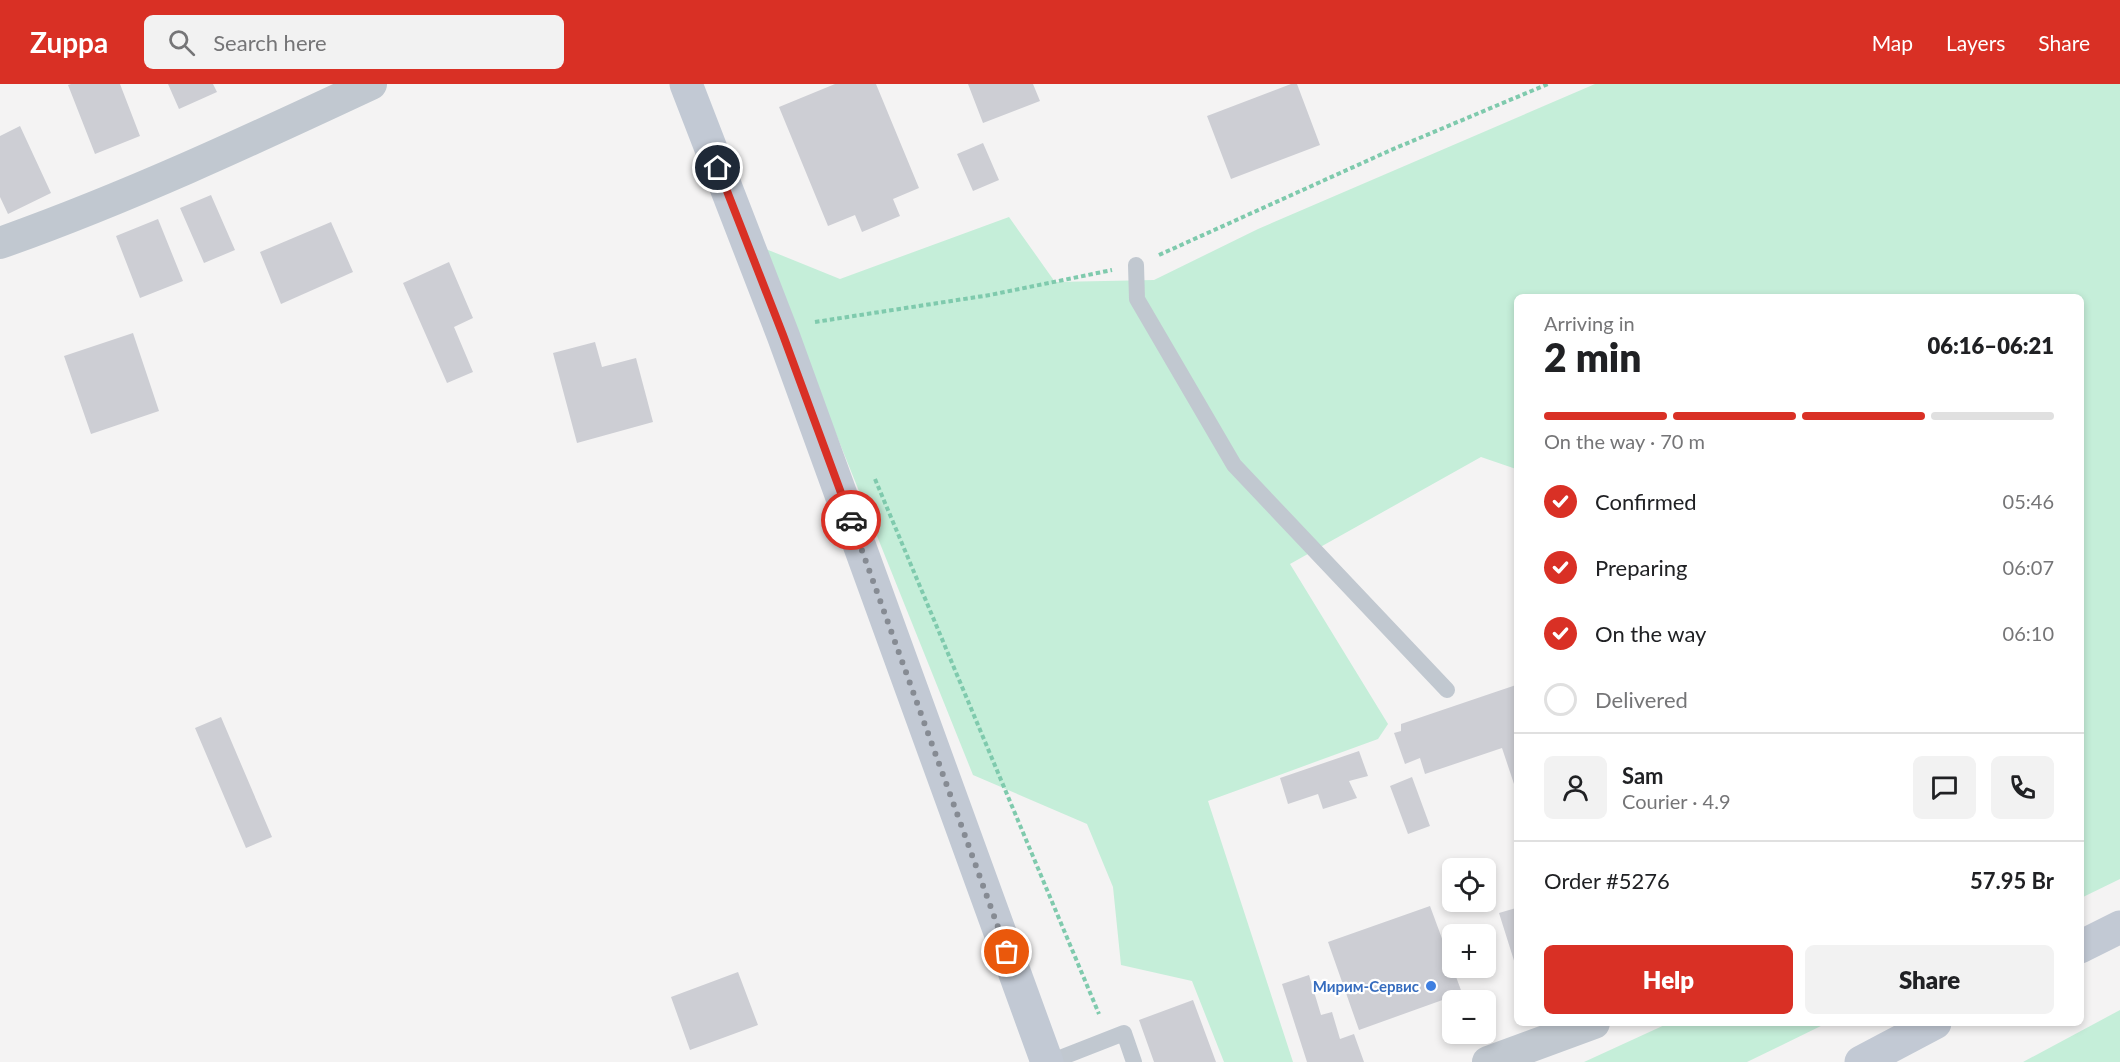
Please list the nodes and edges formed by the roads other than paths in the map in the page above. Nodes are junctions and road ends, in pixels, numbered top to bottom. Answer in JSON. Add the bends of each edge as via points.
{"nodes":[{"id":1,"x":371,"y":84,"type":"edge"},
{"id":2,"x":686,"y":84,"type":"edge"},
{"id":3,"x":0,"y":243,"type":"edge"},
{"id":4,"x":1136,"y":265,"type":"road end"},
{"id":5,"x":1447,"y":690,"type":"dead end"},
{"id":6,"x":2120,"y":927,"type":"edge"},
{"id":7,"x":2084,"y":945,"type":"edge"},
{"id":8,"x":1586,"y":1026,"type":"edge"},
{"id":9,"x":1929,"y":1026,"type":"edge"},
{"id":10,"x":1049,"y":1062,"type":"edge"},
{"id":11,"x":1134,"y":1062,"type":"edge"},
{"id":12,"x":1488,"y":1062,"type":"edge"},
{"id":13,"x":1861,"y":1062,"type":"edge"}],
"edges":[{"from":1,"to":3,"type":"street","via":[[198,164]]},
{"from":2,"to":10,"type":"main road","via":[[783,335]]},
{"from":4,"to":5,"type":"lane","via":[[1137,299],[1234,465]]},
{"from":6,"to":7,"type":"main road"},
{"from":8,"to":12,"type":"street"},
{"from":9,"to":13,"type":"main road"},
{"from":10,"to":11,"type":"lane","via":[[1124,1033]]}]}
